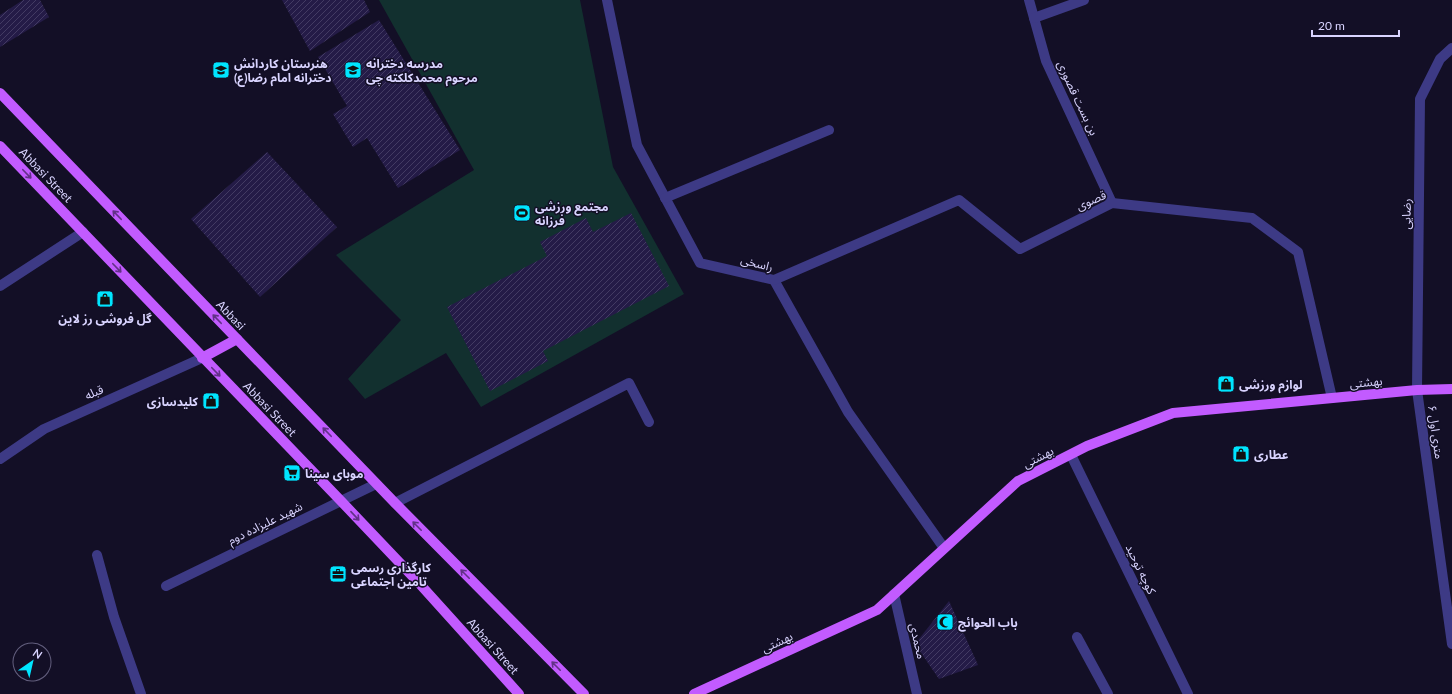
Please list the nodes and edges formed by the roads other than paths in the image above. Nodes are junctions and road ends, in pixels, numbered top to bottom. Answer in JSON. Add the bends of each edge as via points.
{"nodes":[{"id":1,"x":607,"y":0,"type":"edge"},
{"id":2,"x":1029,"y":0,"type":"edge"},
{"id":3,"x":1084,"y":0,"type":"edge"},
{"id":4,"x":1034,"y":18,"type":"junction"},
{"id":5,"x":1452,"y":48,"type":"edge"},
{"id":6,"x":0,"y":93,"type":"edge"},
{"id":7,"x":829,"y":130,"type":"dead end"},
{"id":8,"x":0,"y":146,"type":"edge"},
{"id":9,"x":665,"y":198,"type":"junction"},
{"id":10,"x":1112,"y":203,"type":"junction"},
{"id":11,"x":83,"y":232,"type":"junction"},
{"id":12,"x":774,"y":280,"type":"junction"},
{"id":13,"x":0,"y":286,"type":"edge"},
{"id":14,"x":237,"y":339,"type":"junction"},
{"id":15,"x":202,"y":358,"type":"junction"},
{"id":16,"x":1417,"y":390,"type":"junction"},
{"id":17,"x":1452,"y":390,"type":"edge"},
{"id":18,"x":1332,"y":398,"type":"junction"},
{"id":19,"x":649,"y":422,"type":"dead end"},
{"id":20,"x":1071,"y":454,"type":"junction"},
{"id":21,"x":0,"y":459,"type":"edge"},
{"id":22,"x":376,"y":484,"type":"junction"},
{"id":23,"x":341,"y":501,"type":"junction"},
{"id":24,"x":395,"y":503,"type":"junction"},
{"id":25,"x":944,"y":548,"type":"junction"},
{"id":26,"x":98,"y":555,"type":"dead end"},
{"id":27,"x":166,"y":586,"type":"dead end"},
{"id":28,"x":894,"y":594,"type":"junction"},
{"id":29,"x":1077,"y":637,"type":"dead end"},
{"id":30,"x":1452,"y":644,"type":"edge"},
{"id":31,"x":141,"y":694,"type":"edge"},
{"id":32,"x":519,"y":694,"type":"edge"},
{"id":33,"x":584,"y":694,"type":"edge"},
{"id":34,"x":694,"y":694,"type":"edge"},
{"id":35,"x":917,"y":694,"type":"edge"},
{"id":36,"x":1108,"y":694,"type":"edge"},
{"id":37,"x":1188,"y":694,"type":"edge"}],
"edges":[{"from":1,"to":9,"type":"street","name":"راسخی","via":[[637,145]]},
{"from":2,"to":4,"type":"street","name":"بن بست قصوری"},
{"from":3,"to":4,"type":"street"},
{"from":4,"to":10,"type":"street","name":"بن بست قصوری","via":[[1046,61]]},
{"from":5,"to":16,"type":"street","name":"رضایی","via":[[1440,59],[1420,99]]},
{"from":14,"to":6,"type":"main road","name":"Abbasi","one_way":true},
{"from":7,"to":9,"type":"street"},
{"from":8,"to":11,"type":"main road","name":"Abbasi Street","one_way":true},
{"from":9,"to":12,"type":"street","name":"راسخی","via":[[700,263]]},
{"from":10,"to":12,"type":"street","name":"قصوی","via":[[1020,249],[959,200]]},
{"from":10,"to":18,"type":"street","name":"قصوی","via":[[1252,218],[1298,252]]},
{"from":11,"to":13,"type":"street"},
{"from":11,"to":15,"type":"main road","name":"Abbasi Street","one_way":true},
{"from":12,"to":25,"type":"street","name":"راسخی","via":[[848,412]]},
{"from":14,"to":15,"type":"main road"},
{"from":22,"to":14,"type":"main road","name":"Abbasi","one_way":true},
{"from":15,"to":21,"type":"street","name":"قبله","via":[[44,429]]},
{"from":15,"to":23,"type":"main road","name":"Abbasi Street","one_way":true},
{"from":16,"to":17,"type":"main road","name":"بهشتی"},
{"from":16,"to":18,"type":"main road","name":"بهشتی"},
{"from":16,"to":30,"type":"street","name":"۶ متری اول"},
{"from":18,"to":20,"type":"main road","name":"بهشتی","via":[[1173,413]]},
{"from":19,"to":24,"type":"street","via":[[629,383]]},
{"from":20,"to":25,"type":"main road","name":"بهشتی","via":[[1018,481]]},
{"from":20,"to":37,"type":"street","name":"کوچه توحید"},
{"from":22,"to":23,"type":"street","name":"شهید علیزاده دوم"},
{"from":22,"to":24,"type":"main road","name":"Abbasi"},
{"from":23,"to":27,"type":"street","name":"شهید علیزاده دوم"},
{"from":23,"to":32,"type":"main road","name":"Abbasi Street","one_way":true},
{"from":33,"to":24,"type":"main road","one_way":true},
{"from":25,"to":28,"type":"main road","name":"بهشتی"},
{"from":26,"to":31,"type":"street","via":[[114,617]]},
{"from":28,"to":34,"type":"main road","name":"بهشتی","via":[[877,610]]},
{"from":28,"to":35,"type":"street","name":"محمدی"},
{"from":29,"to":36,"type":"street"}]}
